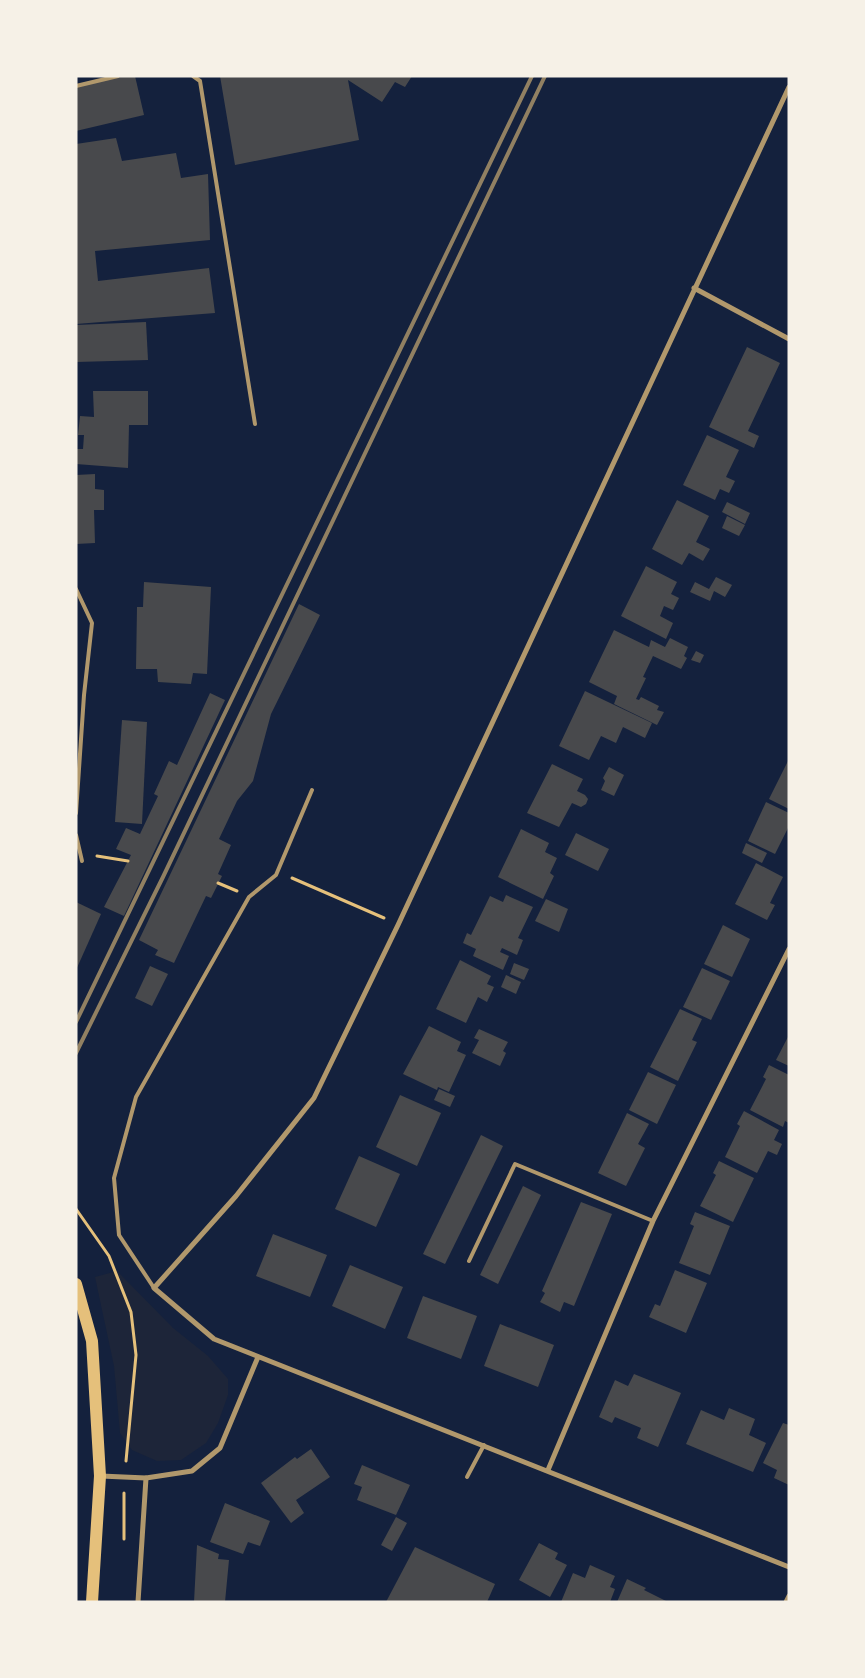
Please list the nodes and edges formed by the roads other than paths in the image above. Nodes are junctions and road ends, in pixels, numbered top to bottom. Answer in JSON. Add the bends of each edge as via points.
{"nodes":[{"id":1,"x":118,"y":76,"type":"edge"},
{"id":2,"x":193,"y":76,"type":"edge"},
{"id":3,"x":76,"y":86,"type":"edge"},
{"id":4,"x":789,"y":87,"type":"edge"},
{"id":5,"x":694,"y":288,"type":"junction"},
{"id":6,"x":789,"y":338,"type":"edge"},
{"id":7,"x":255,"y":424,"type":"dead end"},
{"id":8,"x":76,"y":590,"type":"edge"},
{"id":9,"x":312,"y":790,"type":"dead end"},
{"id":10,"x":76,"y":813,"type":"edge"},
{"id":11,"x":76,"y":835,"type":"edge"},
{"id":12,"x":82,"y":861,"type":"dead end"},
{"id":13,"x":789,"y":949,"type":"edge"},
{"id":14,"x":653,"y":1221,"type":"junction"},
{"id":15,"x":469,"y":1261,"type":"dead end"},
{"id":16,"x":76,"y":1284,"type":"edge"},
{"id":17,"x":154,"y":1288,"type":"junction"},
{"id":18,"x":258,"y":1357,"type":"junction"},
{"id":19,"x":484,"y":1445,"type":"junction"},
{"id":20,"x":548,"y":1470,"type":"junction"},
{"id":21,"x":100,"y":1476,"type":"junction"},
{"id":22,"x":468,"y":1477,"type":"dead end"},
{"id":23,"x":146,"y":1478,"type":"junction"},
{"id":24,"x":789,"y":1566,"type":"edge"},
{"id":25,"x":789,"y":1596,"type":"edge"},
{"id":26,"x":92,"y":1602,"type":"edge"},
{"id":27,"x":138,"y":1602,"type":"edge"},
{"id":28,"x":786,"y":1602,"type":"edge"}],
"edges":[{"from":1,"to":3,"type":"lane"},
{"from":2,"to":7,"type":"lane","via":[[200,81]]},
{"from":4,"to":5,"type":"street"},
{"from":5,"to":6,"type":"street"},
{"from":5,"to":17,"type":"street","via":[[398,925],[314,1098],[236,1196]]},
{"from":8,"to":10,"type":"lane","via":[[92,623]]},
{"from":9,"to":17,"type":"lane","via":[[276,875],[249,897],[136,1097],[114,1178],[119,1235]]},
{"from":11,"to":12,"type":"lane"},
{"from":13,"to":14,"type":"street"},
{"from":14,"to":15,"type":"lane","via":[[515,1164]]},
{"from":14,"to":20,"type":"street"},
{"from":16,"to":21,"type":"main road","via":[[92,1342]]},
{"from":17,"to":18,"type":"street","via":[[214,1339]]},
{"from":18,"to":19,"type":"street"},
{"from":18,"to":23,"type":"street","via":[[220,1448],[192,1471]]},
{"from":19,"to":20,"type":"street"},
{"from":19,"to":22,"type":"lane"},
{"from":20,"to":24,"type":"street"},
{"from":21,"to":23,"type":"street"},
{"from":21,"to":26,"type":"main road"},
{"from":23,"to":27,"type":"street"},
{"from":25,"to":28,"type":"street"}]}
